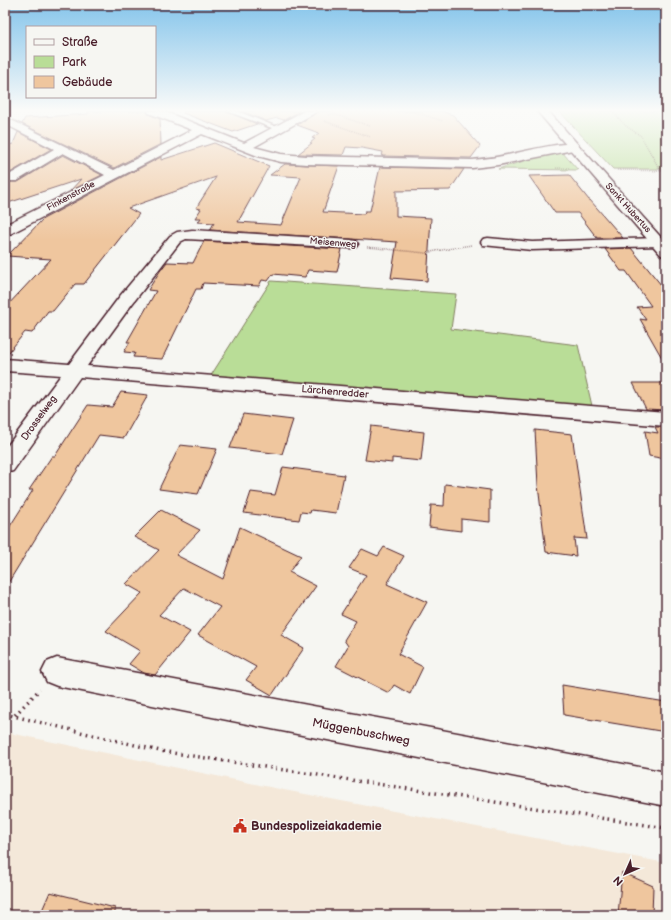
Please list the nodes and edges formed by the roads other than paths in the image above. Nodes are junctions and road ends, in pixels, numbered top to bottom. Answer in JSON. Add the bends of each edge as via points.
{"nodes":[{"id":1,"x":54,"y":154,"type":"edge"},
{"id":2,"x":72,"y":154,"type":"edge"},
{"id":3,"x":153,"y":154,"type":"edge"},
{"id":4,"x":267,"y":154,"type":"edge"},
{"id":5,"x":530,"y":154,"type":"edge"},
{"id":6,"x":579,"y":154,"type":"edge"},
{"id":7,"x":113,"y":174,"type":"junction"},
{"id":8,"x":13,"y":178,"type":"dead end"},
{"id":9,"x":5,"y":231,"type":"edge"},
{"id":10,"x":488,"y":242,"type":"road end"},
{"id":11,"x":351,"y":244,"type":"road end"},
{"id":12,"x":662,"y":247,"type":"edge"},
{"id":13,"x":5,"y":365,"type":"edge"},
{"id":14,"x":74,"y":370,"type":"junction"},
{"id":15,"x":666,"y":419,"type":"edge"},
{"id":16,"x":5,"y":465,"type":"edge"},
{"id":17,"x":57,"y":672,"type":"road end"},
{"id":18,"x":666,"y":789,"type":"edge"}],
"edges":[{"from":1,"to":8,"type":"street"},
{"from":2,"to":7,"type":"street"},
{"from":3,"to":7,"type":"street","name":"Finkenstraße"},
{"from":4,"to":5,"type":"street","via":[[306,160],[472,164],[494,163]]},
{"from":6,"to":12,"type":"street","name":"Sankt Hubertus"},
{"from":7,"to":9,"type":"street","name":"Finkenstraße"},
{"from":10,"to":12,"type":"street","via":[[532,246]]},
{"from":11,"to":14,"type":"street","name":"Meisenweg","via":[[182,235],[175,239],[126,300]]},
{"from":13,"to":14,"type":"street","name":"Lärchenredder"},
{"from":14,"to":15,"type":"street","name":"Lärchenredder"},
{"from":14,"to":16,"type":"street","name":"Drosselweg"},
{"from":17,"to":18,"type":"street","name":"Müggenbuschweg"}]}
